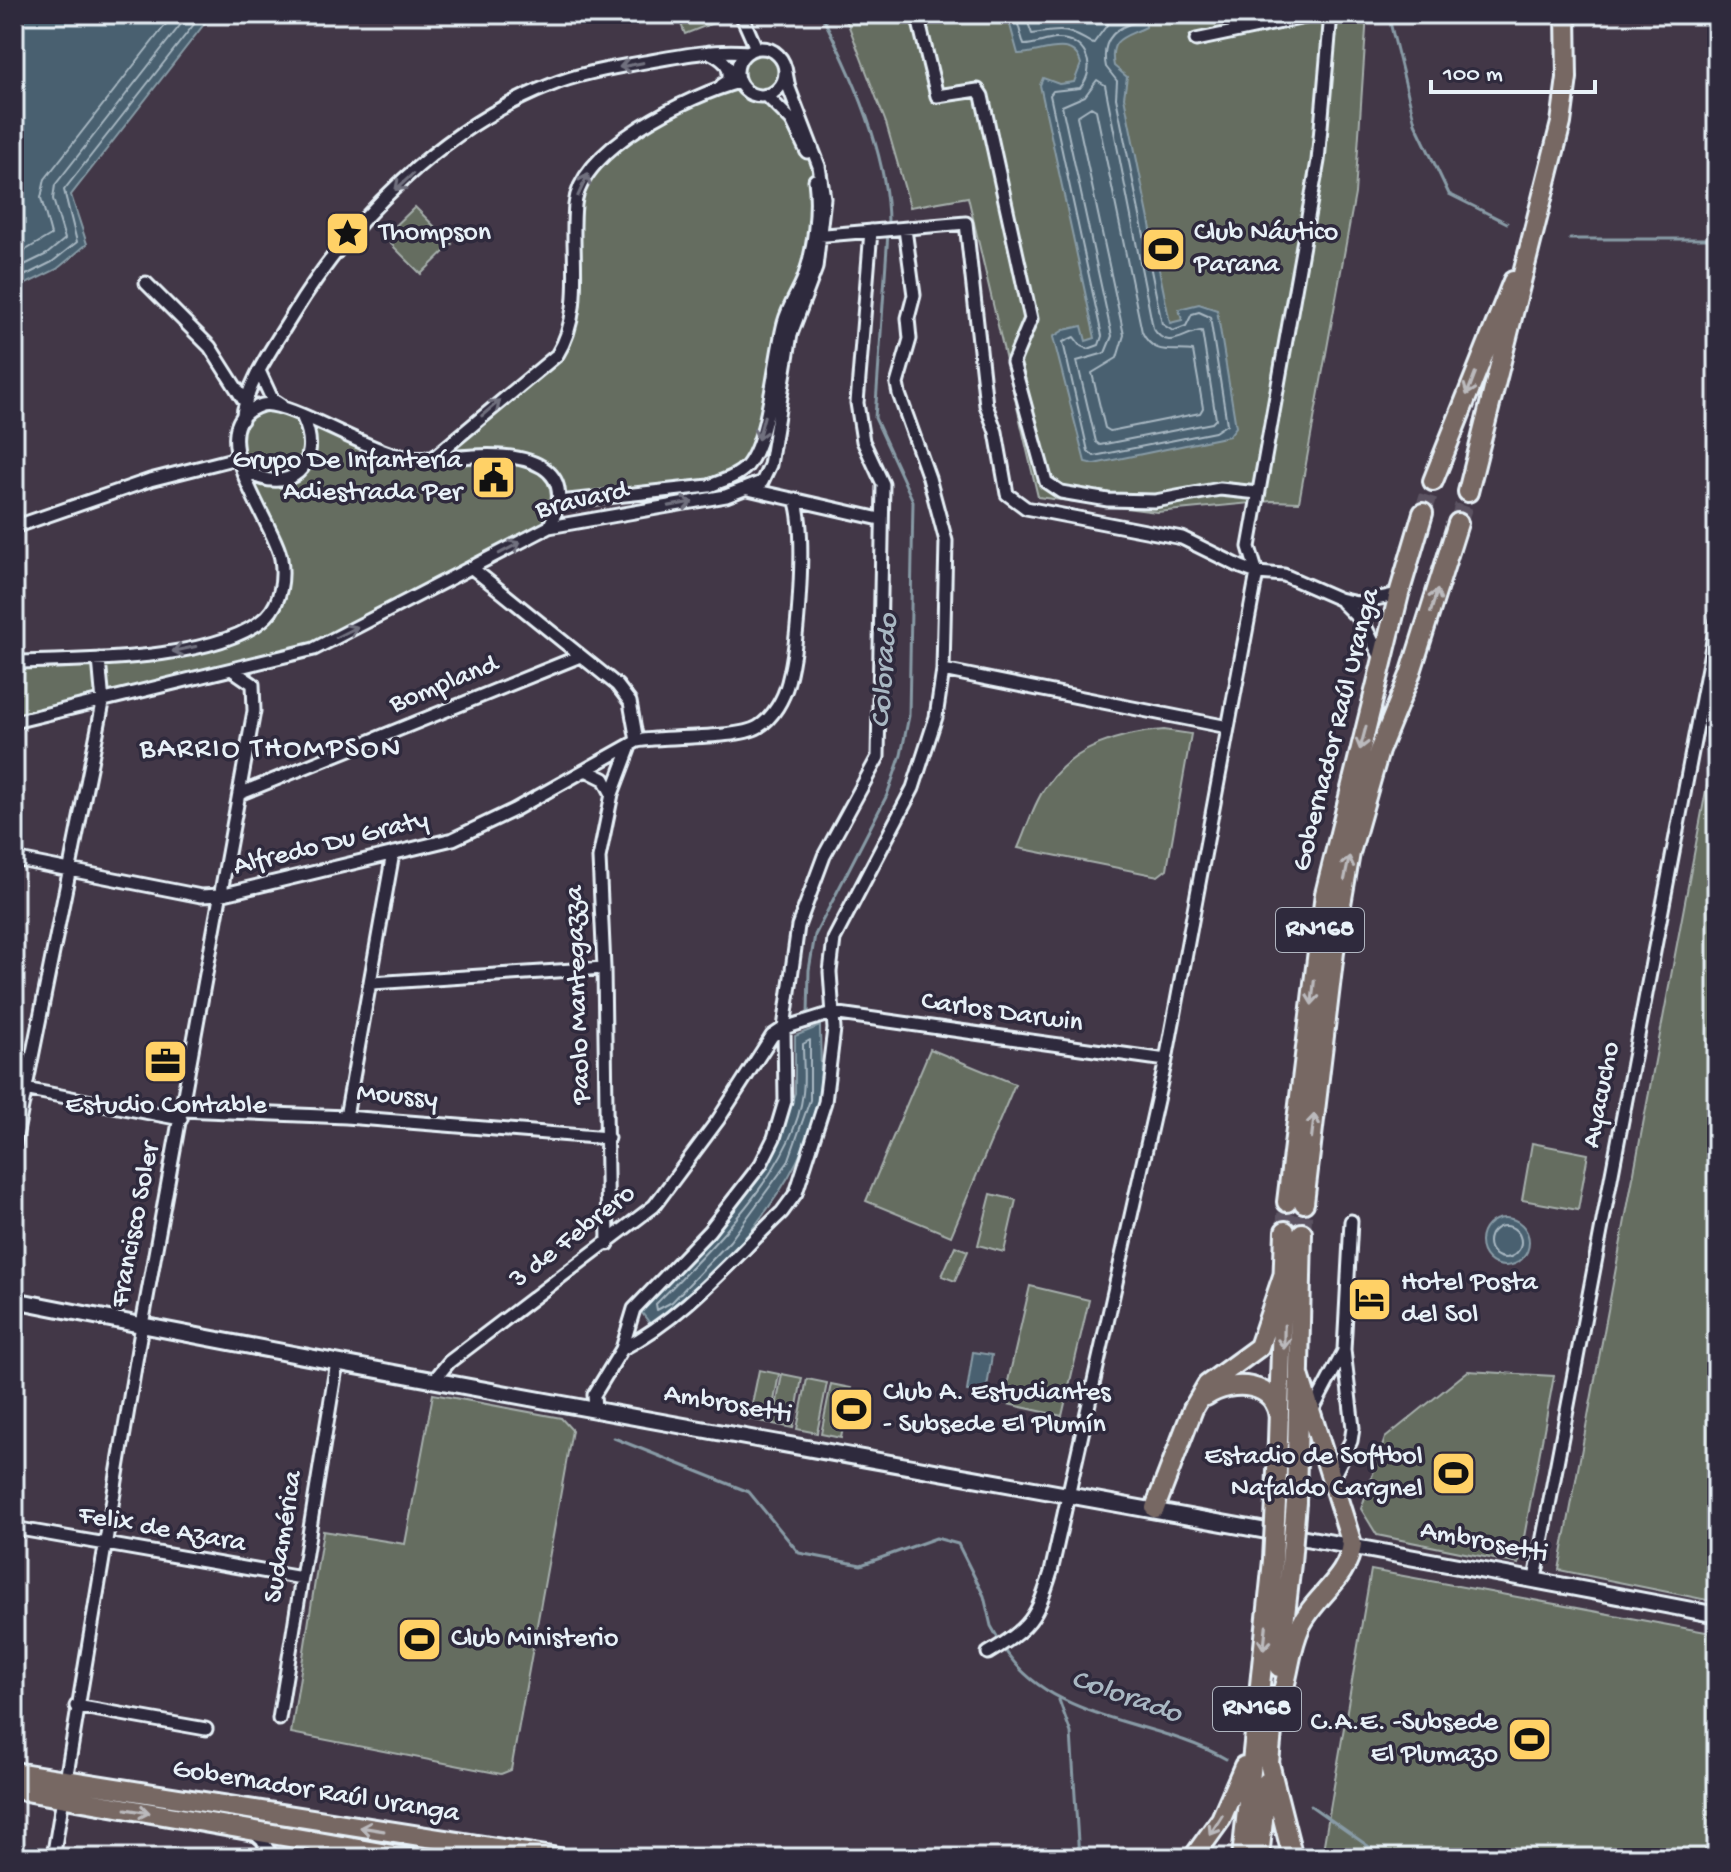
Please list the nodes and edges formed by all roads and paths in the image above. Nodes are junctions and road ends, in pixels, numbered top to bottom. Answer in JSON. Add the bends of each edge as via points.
{"nodes":[{"id":1,"x":741,"y":14,"type":"edge"},
{"id":2,"x":917,"y":14,"type":"edge"},
{"id":3,"x":1319,"y":14,"type":"edge"},
{"id":4,"x":1331,"y":14,"type":"edge"},
{"id":5,"x":1566,"y":14,"type":"edge"},
{"id":6,"x":1196,"y":40,"type":"dead end"},
{"id":7,"x":752,"y":50,"type":"junction"},
{"id":8,"x":708,"y":52,"type":"junction"},
{"id":9,"x":785,"y":67,"type":"junction"},
{"id":10,"x":739,"y":82,"type":"junction"},
{"id":11,"x":720,"y":87,"type":"junction"},
{"id":12,"x":766,"y":95,"type":"junction"},
{"id":13,"x":905,"y":229,"type":"junction"},
{"id":14,"x":871,"y":231,"type":"junction"},
{"id":15,"x":817,"y":235,"type":"junction"},
{"id":16,"x":1527,"y":253,"type":"junction"},
{"id":17,"x":146,"y":283,"type":"dead end"},
{"id":18,"x":260,"y":373,"type":"junction"},
{"id":19,"x":245,"y":402,"type":"junction"},
{"id":20,"x":282,"y":406,"type":"junction"},
{"id":21,"x":303,"y":418,"type":"junction"},
{"id":22,"x":242,"y":420,"type":"junction"},
{"id":23,"x":237,"y":458,"type":"junction"},
{"id":24,"x":432,"y":459,"type":"junction"},
{"id":25,"x":245,"y":470,"type":"junction"},
{"id":26,"x":1433,"y":481,"type":"tunnel mouth"},
{"id":27,"x":748,"y":489,"type":"junction"},
{"id":28,"x":1468,"y":492,"type":"tunnel mouth"},
{"id":29,"x":1258,"y":493,"type":"junction"},
{"id":30,"x":795,"y":499,"type":"junction"},
{"id":31,"x":559,"y":502,"type":"junction"},
{"id":32,"x":1423,"y":513,"type":"tunnel mouth"},
{"id":33,"x":880,"y":519,"type":"junction"},
{"id":34,"x":1458,"y":523,"type":"tunnel mouth"},
{"id":35,"x":14,"y":527,"type":"edge"},
{"id":36,"x":549,"y":527,"type":"junction"},
{"id":37,"x":472,"y":568,"type":"junction"},
{"id":38,"x":1257,"y":573,"type":"junction"},
{"id":39,"x":1399,"y":594,"type":"junction"},
{"id":40,"x":1339,"y":599,"type":"junction"},
{"id":41,"x":1717,"y":620,"type":"edge"},
{"id":42,"x":578,"y":657,"type":"junction"},
{"id":43,"x":99,"y":659,"type":"junction"},
{"id":44,"x":14,"y":662,"type":"edge"},
{"id":45,"x":1383,"y":663,"type":"junction"},
{"id":46,"x":943,"y":670,"type":"junction"},
{"id":47,"x":234,"y":671,"type":"junction"},
{"id":48,"x":103,"y":703,"type":"junction"},
{"id":49,"x":14,"y":722,"type":"edge"},
{"id":50,"x":1228,"y":727,"type":"junction"},
{"id":51,"x":633,"y":744,"type":"junction"},
{"id":52,"x":586,"y":770,"type":"junction"},
{"id":53,"x":239,"y":794,"type":"junction"},
{"id":54,"x":612,"y":794,"type":"junction"},
{"id":55,"x":393,"y":853,"type":"junction"},
{"id":56,"x":14,"y":859,"type":"edge"},
{"id":57,"x":67,"y":869,"type":"junction"},
{"id":58,"x":220,"y":895,"type":"junction"},
{"id":59,"x":604,"y":968,"type":"junction"},
{"id":60,"x":372,"y":983,"type":"junction"},
{"id":61,"x":828,"y":1014,"type":"junction"},
{"id":62,"x":789,"y":1026,"type":"junction"},
{"id":63,"x":1166,"y":1060,"type":"junction"},
{"id":64,"x":20,"y":1088,"type":"edge"},
{"id":65,"x":182,"y":1115,"type":"junction"},
{"id":66,"x":346,"y":1117,"type":"junction"},
{"id":67,"x":608,"y":1138,"type":"junction"},
{"id":68,"x":14,"y":1147,"type":"edge"},
{"id":69,"x":1351,"y":1221,"type":"dead end"},
{"id":70,"x":608,"y":1244,"type":"junction"},
{"id":71,"x":1284,"y":1273,"type":"junction"},
{"id":72,"x":14,"y":1300,"type":"edge"},
{"id":73,"x":142,"y":1325,"type":"junction"},
{"id":74,"x":622,"y":1349,"type":"junction"},
{"id":75,"x":1344,"y":1350,"type":"junction"},
{"id":76,"x":337,"y":1362,"type":"junction"},
{"id":77,"x":1300,"y":1378,"type":"junction"},
{"id":78,"x":435,"y":1379,"type":"junction"},
{"id":79,"x":595,"y":1408,"type":"junction"},
{"id":80,"x":1193,"y":1409,"type":"junction"},
{"id":81,"x":1311,"y":1412,"type":"junction"},
{"id":82,"x":1290,"y":1437,"type":"junction"},
{"id":83,"x":1333,"y":1477,"type":"junction"},
{"id":84,"x":1070,"y":1493,"type":"junction"},
{"id":85,"x":1155,"y":1508,"type":"junction"},
{"id":86,"x":14,"y":1528,"type":"edge"},
{"id":87,"x":104,"y":1544,"type":"junction"},
{"id":88,"x":1352,"y":1544,"type":"junction"},
{"id":89,"x":1282,"y":1562,"type":"junction"},
{"id":90,"x":302,"y":1578,"type":"junction"},
{"id":91,"x":1535,"y":1579,"type":"junction"},
{"id":92,"x":1717,"y":1615,"type":"edge"},
{"id":93,"x":988,"y":1653,"type":"dead end"},
{"id":94,"x":76,"y":1706,"type":"junction"},
{"id":95,"x":1274,"y":1710,"type":"junction"},
{"id":96,"x":279,"y":1719,"type":"dead end"},
{"id":97,"x":206,"y":1729,"type":"dead end"},
{"id":98,"x":1254,"y":1737,"type":"junction"},
{"id":99,"x":1269,"y":1763,"type":"junction"},
{"id":100,"x":14,"y":1772,"type":"edge"},
{"id":101,"x":14,"y":1789,"type":"edge"},
{"id":102,"x":62,"y":1790,"type":"junction"},
{"id":103,"x":249,"y":1829,"type":"junction"},
{"id":104,"x":53,"y":1858,"type":"edge"},
{"id":105,"x":273,"y":1858,"type":"edge"},
{"id":106,"x":410,"y":1858,"type":"edge"},
{"id":107,"x":559,"y":1858,"type":"edge"},
{"id":108,"x":1193,"y":1858,"type":"edge"},
{"id":109,"x":1242,"y":1858,"type":"edge"},
{"id":110,"x":1259,"y":1858,"type":"edge"},
{"id":111,"x":1293,"y":1858,"type":"edge"}],
"edges":[{"from":1,"to":7,"type":"street"},
{"from":2,"to":29,"type":"street","via":[[937,96],[971,89],[982,96],[1031,319],[1013,362],[1046,482],[1061,492],[1108,500],[1155,501],[1220,489]]},
{"from":3,"to":6,"type":"street"},
{"from":4,"to":29,"type":"street","via":[[1318,161]]},
{"from":5,"to":16,"type":"main road","via":[[1565,99]]},
{"from":7,"to":8,"type":"street"},
{"from":7,"to":9,"type":"street","via":[[769,49]]},
{"from":7,"to":10,"type":"street","via":[[737,68]]},
{"from":8,"to":11,"type":"street","via":[[729,70],[728,81]]},
{"from":8,"to":18,"type":"street","one_way":true,"via":[[553,84],[458,137],[396,188],[335,253]]},
{"from":9,"to":12,"type":"street","via":[[781,85]]},
{"from":9,"to":15,"type":"street","name":"Bravard","via":[[823,182]]},
{"from":10,"to":11,"type":"street"},
{"from":10,"to":12,"type":"street","via":[[746,91]]},
{"from":24,"to":11,"type":"street","one_way":true,"via":[[549,362],[568,338],[575,203],[593,166],[670,110]]},
{"from":12,"to":15,"type":"street","name":"Bravard","via":[[792,121],[808,154],[816,189]]},
{"from":13,"to":14,"type":"street"},
{"from":13,"to":38,"type":"street","via":[[966,223],[986,405],[1013,502],[1182,538]]},
{"from":13,"to":46,"type":"street","via":[[914,295],[910,339],[897,384],[946,541]]},
{"from":14,"to":15,"type":"street"},
{"from":14,"to":33,"type":"street","via":[[857,403],[863,441],[883,484]]},
{"from":15,"to":27,"type":"street","name":"Bravard","via":[[813,280],[791,334],[769,471]]},
{"from":15,"to":31,"type":"street","name":"Bravard","one_way":true,"via":[[783,324],[767,407],[747,465],[709,486]]},
{"from":16,"to":26,"type":"main road","one_way":true},
{"from":16,"to":28,"type":"main road"},
{"from":17,"to":19,"type":"street","via":[[210,347]]},
{"from":18,"to":19,"type":"street"},
{"from":18,"to":20,"type":"street","via":[[272,399]]},
{"from":19,"to":22,"type":"street"},
{"from":20,"to":21,"type":"street"},
{"from":20,"to":22,"type":"street","via":[[262,405]]},
{"from":21,"to":24,"type":"street","via":[[393,455]]},
{"from":21,"to":25,"type":"street","via":[[312,441],[309,459],[297,474],[280,481],[261,480]]},
{"from":22,"to":23,"type":"street","via":[[234,442]]},
{"from":23,"to":25,"type":"street"},
{"from":23,"to":35,"type":"street","via":[[150,480]]},
{"from":24,"to":31,"type":"street","via":[[501,454],[529,458],[545,467]]},
{"from":25,"to":43,"type":"street","one_way":true,"via":[[254,503],[281,559],[275,605],[258,623],[198,646]]},
{"from":27,"to":30,"type":"street"},
{"from":36,"to":27,"type":"street","name":"Bravard","one_way":true},
{"from":29,"to":38,"type":"street","via":[[1249,547]]},
{"from":30,"to":33,"type":"street"},
{"from":30,"to":51,"type":"street","via":[[799,584],[789,680],[782,698],[758,727],[743,732]]},
{"from":31,"to":36,"type":"street"},
{"from":32,"to":39,"type":"main road","name":"Gobernador Raúl Uranga","number":"RN168"},
{"from":33,"to":62,"type":"street","via":[[878,757],[824,856],[798,926]]},
{"from":45,"to":34,"type":"main road","name":"Gobernador Raúl Uranga","number":"RN168","one_way":true,"via":[[1325,894],[1296,1202],[1350,853],[1379,751],[1410,675]]},
{"from":37,"to":36,"type":"street","name":"Bravard","one_way":true},
{"from":37,"to":42,"type":"street"},
{"from":47,"to":37,"type":"street","name":"Bravard","one_way":true,"via":[[314,649]]},
{"from":38,"to":40,"type":"street","via":[[1284,575]]},
{"from":38,"to":50,"type":"street"},
{"from":39,"to":40,"type":"street","via":[[1357,603]]},
{"from":39,"to":45,"type":"main road","name":"Gobernador Raúl Uranga","number":"RN168"},
{"from":40,"to":45,"type":"street","via":[[1364,624]]},
{"from":41,"to":91,"type":"street","name":"Ayacucho"},
{"from":42,"to":51,"type":"street","via":[[617,685],[630,702]]},
{"from":42,"to":53,"type":"street","name":"Bompland"},
{"from":43,"to":44,"type":"street"},
{"from":43,"to":48,"type":"street"},
{"from":46,"to":50,"type":"street"},
{"from":46,"to":61,"type":"street","via":[[936,717],[913,788],[834,939]]},
{"from":47,"to":48,"type":"street","name":"Bravard"},
{"from":47,"to":53,"type":"street","name":"Francisco Soler","via":[[249,679],[255,692]]},
{"from":48,"to":49,"type":"street","name":"Bravard"},
{"from":48,"to":57,"type":"street"},
{"from":50,"to":63,"type":"street"},
{"from":51,"to":52,"type":"street","name":"Alfredo Du Graty"},
{"from":51,"to":54,"type":"street","name":"Paolo Mantegazza"},
{"from":52,"to":54,"type":"street","via":[[604,779]]},
{"from":52,"to":55,"type":"street","name":"Alfredo Du Graty","via":[[475,829]]},
{"from":53,"to":58,"type":"street","name":"Francisco Soler"},
{"from":54,"to":59,"type":"street","name":"Paolo Mantegazza","via":[[599,858]]},
{"from":55,"to":58,"type":"street","name":"Alfredo Du Graty"},
{"from":55,"to":60,"type":"street"},
{"from":56,"to":57,"type":"street","name":"Alfredo Du Graty"},
{"from":57,"to":58,"type":"street","name":"Alfredo Du Graty","via":[[201,896]]},
{"from":57,"to":64,"type":"street"},
{"from":58,"to":65,"type":"street","name":"Francisco Soler"},
{"from":59,"to":60,"type":"street"},
{"from":59,"to":67,"type":"street","name":"Paolo Mantegazza"},
{"from":60,"to":66,"type":"street"},
{"from":61,"to":62,"type":"street"},
{"from":61,"to":63,"type":"street","name":"Carlos Darwin"},
{"from":61,"to":74,"type":"street","via":[[834,1029],[825,1102],[791,1202],[680,1313]]},
{"from":62,"to":70,"type":"street","name":"3 de Febrero","via":[[772,1036],[654,1206]]},
{"from":62,"to":74,"type":"street","via":[[782,1117],[761,1164],[709,1231],[634,1309]]},
{"from":63,"to":84,"type":"street"},
{"from":64,"to":65,"type":"street","name":"Moussy"},
{"from":64,"to":68,"type":"street"},
{"from":65,"to":66,"type":"street","name":"Moussy"},
{"from":65,"to":73,"type":"street","name":"Francisco Soler"},
{"from":66,"to":67,"type":"street","name":"Moussy"},
{"from":67,"to":70,"type":"street","name":"Paolo Mantegazza"},
{"from":69,"to":75,"type":"street"},
{"from":70,"to":78,"type":"street","name":"3 de Febrero","via":[[449,1362]]},
{"from":71,"to":77,"type":"main road","number":"RN168","via":[[1294,1232]]},
{"from":71,"to":80,"type":"main road","via":[[1259,1347],[1207,1385]]},
{"from":71,"to":82,"type":"main road","number":"RN168","one_way":true},
{"from":72,"to":73,"type":"street","name":"Ambrosetti"},
{"from":73,"to":76,"type":"street","name":"Ambrosetti"},
{"from":73,"to":87,"type":"street","name":"Francisco Soler"},
{"from":74,"to":79,"type":"street","via":[[594,1395]]},
{"from":75,"to":81,"type":"street"},
{"from":75,"to":83,"type":"street","via":[[1353,1428]]},
{"from":76,"to":78,"type":"street","name":"Ambrosetti"},
{"from":76,"to":90,"type":"street","name":"Sudamérica"},
{"from":77,"to":81,"type":"main road"},
{"from":77,"to":82,"type":"main road","number":"RN168"},
{"from":78,"to":79,"type":"street","name":"Ambrosetti"},
{"from":79,"to":84,"type":"street","name":"Ambrosetti"},
{"from":80,"to":82,"type":"main road","via":[[1230,1384],[1257,1388],[1279,1410]]},
{"from":80,"to":85,"type":"main road"},
{"from":81,"to":82,"type":"street"},
{"from":81,"to":83,"type":"main road"},
{"from":82,"to":89,"type":"main road","number":"RN168","bridge":true,"via":[[1276,1501]]},
{"from":82,"to":89,"type":"main road","number":"RN168","bridge":true,"via":[[1296,1502]]},
{"from":83,"to":88,"type":"main road"},
{"from":84,"to":85,"type":"street","name":"Ambrosetti"},
{"from":84,"to":93,"type":"street","via":[[1033,1622]]},
{"from":85,"to":88,"type":"street","name":"Ambrosetti"},
{"from":86,"to":87,"type":"street","name":"Felix de Azara"},
{"from":87,"to":90,"type":"street","name":"Felix de Azara"},
{"from":87,"to":94,"type":"street","name":"Francisco Soler"},
{"from":88,"to":91,"type":"street","name":"Ambrosetti"},
{"from":88,"to":95,"type":"main road","via":[[1346,1568],[1301,1624],[1286,1688]]},
{"from":89,"to":95,"type":"main road","number":"RN168"},
{"from":89,"to":98,"type":"main road","number":"RN168","one_way":true},
{"from":90,"to":96,"type":"street","name":"Sudamérica"},
{"from":91,"to":92,"type":"street","name":"Ambrosetti"},
{"from":94,"to":97,"type":"street"},
{"from":94,"to":102,"type":"street","name":"Francisco Soler"},
{"from":95,"to":99,"type":"main road","number":"RN168"},
{"from":98,"to":108,"type":"main road","one_way":true,"via":[[1221,1819]]},
{"from":98,"to":109,"type":"main road","number":"RN168"},
{"from":99,"to":110,"type":"main road"},
{"from":99,"to":111,"type":"main road","number":"RN168"},
{"from":100,"to":102,"type":"main road"},
{"from":101,"to":102,"type":"main road"},
{"from":102,"to":103,"type":"main road","name":"Gobernador Raúl Uranga","one_way":true},
{"from":102,"to":104,"type":"street","name":"Francisco Soler"},
{"from":107,"to":102,"type":"main road","name":"Gobernador Raúl Uranga","one_way":true},
{"from":103,"to":105,"type":"street"},
{"from":103,"to":106,"type":"main road","name":"Gobernador Raúl Uranga"}]}
